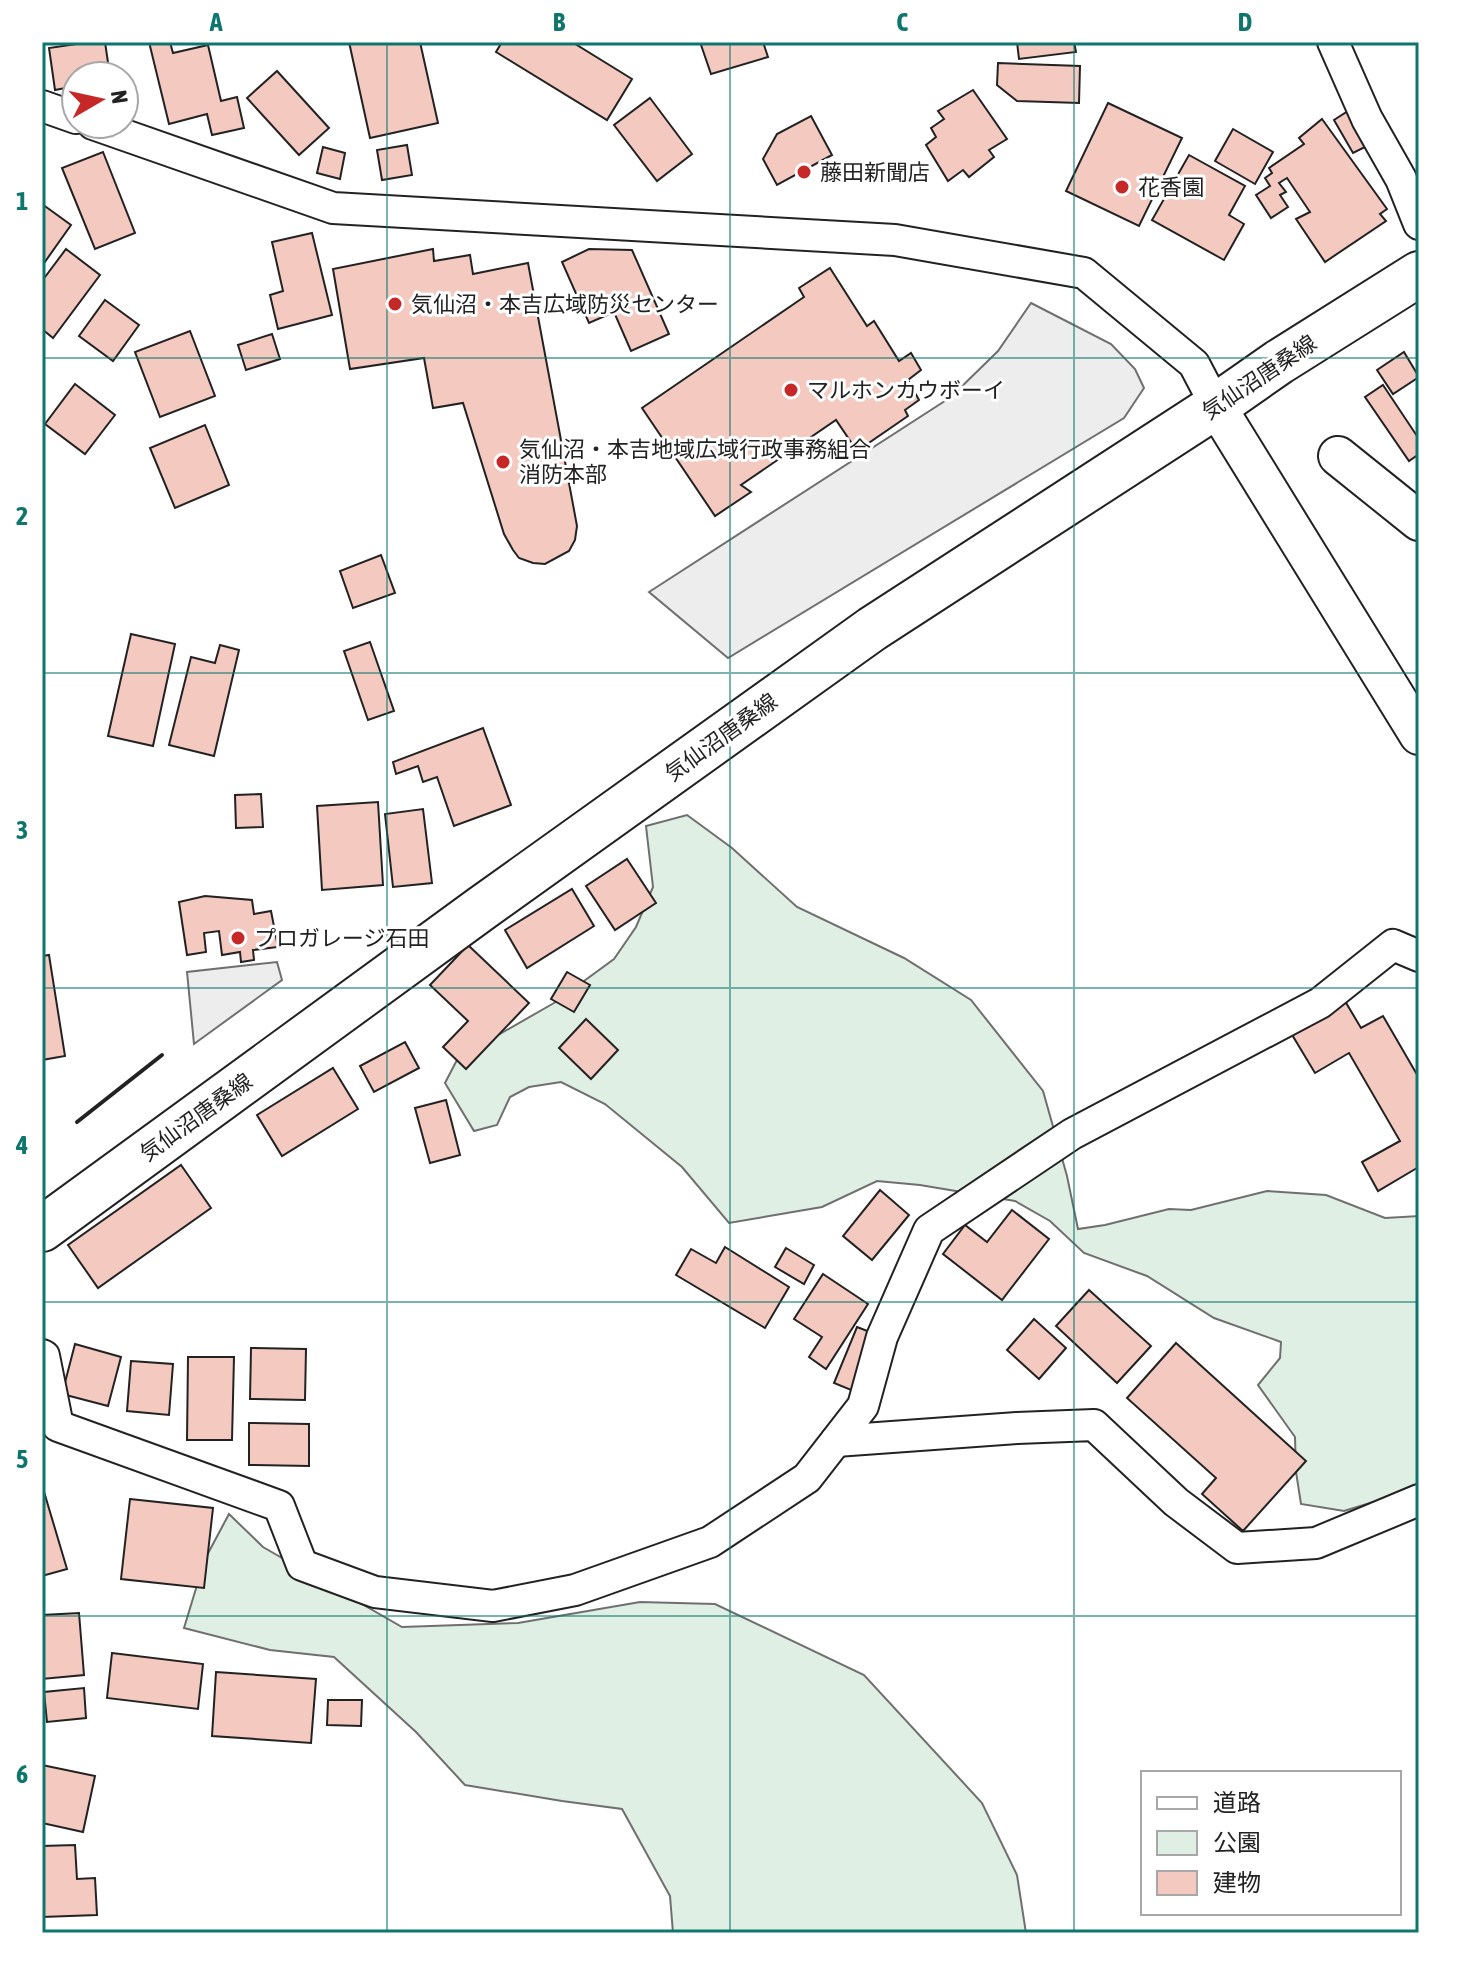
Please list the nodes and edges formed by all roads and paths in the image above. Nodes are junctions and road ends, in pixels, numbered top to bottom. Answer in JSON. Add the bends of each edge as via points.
{"nodes":[{"id":1,"x":1333,"y":42,"type":"edge"},
{"id":2,"x":139,"y":140,"type":"edge"},
{"id":3,"x":1419,"y":224,"type":"edge"},
{"id":4,"x":1419,"y":274,"type":"edge"},
{"id":5,"x":1216,"y":406,"type":"junction"},
{"id":6,"x":1338,"y":456,"type":"dead end"},
{"id":7,"x":1419,"y":521,"type":"edge"},
{"id":8,"x":1419,"y":735,"type":"edge"},
{"id":9,"x":1419,"y":956,"type":"edge"},
{"id":10,"x":42,"y":1229,"type":"edge"},
{"id":11,"x":42,"y":1355,"type":"edge"},
{"id":12,"x":836,"y":1441,"type":"junction"},
{"id":13,"x":1419,"y":1500,"type":"edge"}],
"edges":[{"from":1,"to":3,"type":"street"},
{"from":2,"to":5,"type":"street","via":[[333,208],[895,240],[1084,273],[1194,364]]},
{"from":4,"to":5,"type":"main road","name":"気仙沼唐桑線"},
{"from":5,"to":8,"type":"street"},
{"from":5,"to":10,"type":"main road","name":"気仙沼唐桑線","via":[[872,629]]},
{"from":6,"to":7,"type":"street"},
{"from":9,"to":12,"type":"street","via":[[1393,945],[1320,1003],[1072,1134],[929,1230],[882,1337],[863,1406]]},
{"from":11,"to":12,"type":"street","via":[[58,1426],[279,1506],[302,1565],[375,1592],[493,1606],[575,1590],[710,1542],[807,1478]]},
{"from":12,"to":13,"type":"street","via":[[1094,1425],[1176,1502],[1237,1548],[1316,1543]]}]}
